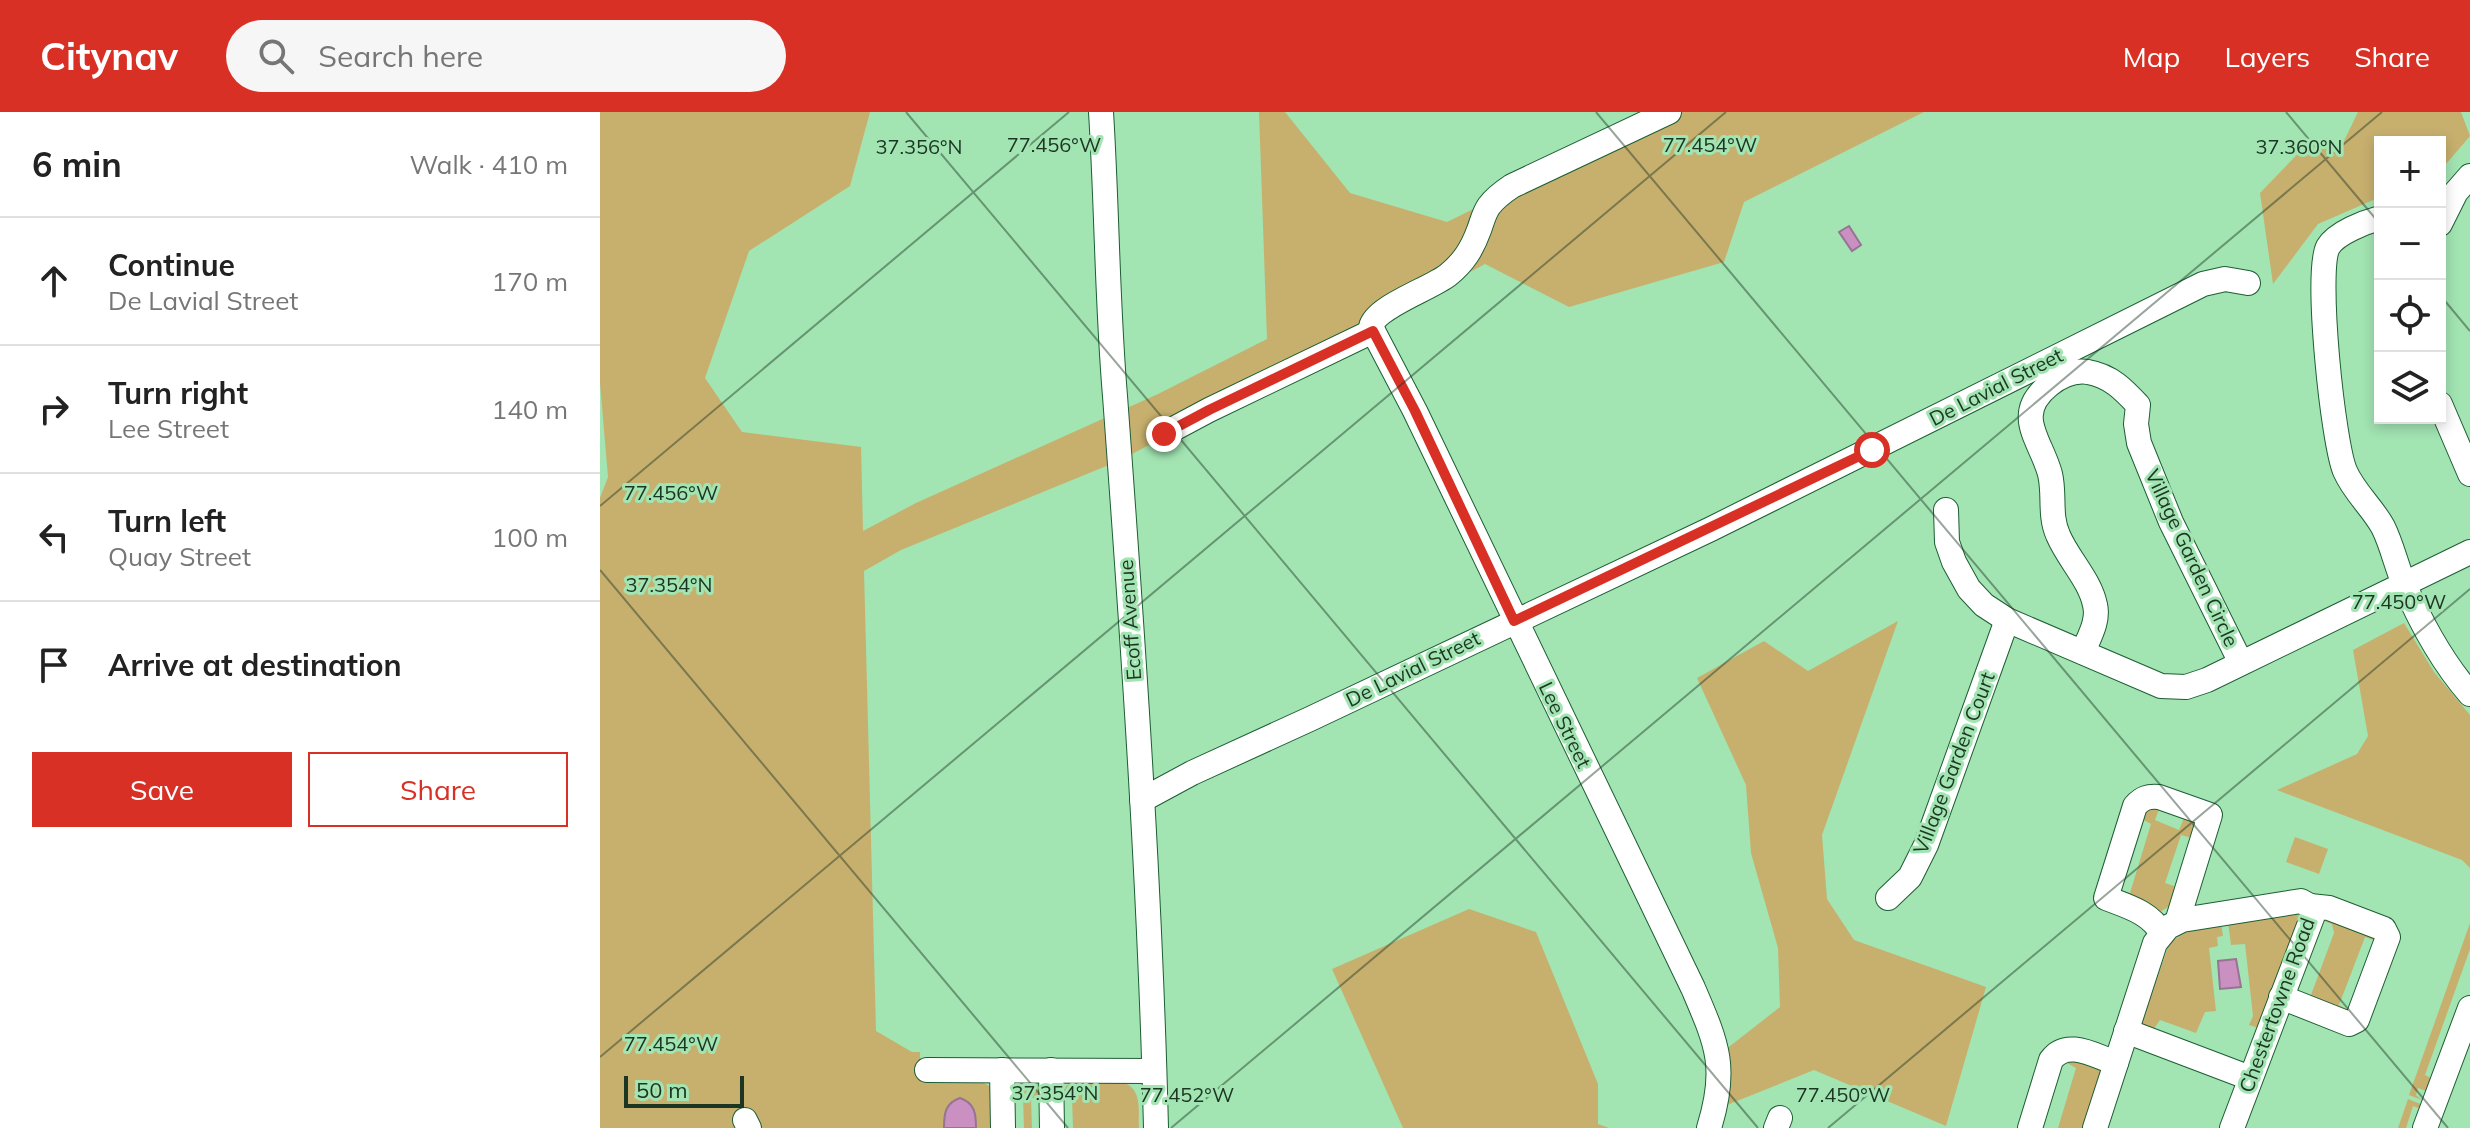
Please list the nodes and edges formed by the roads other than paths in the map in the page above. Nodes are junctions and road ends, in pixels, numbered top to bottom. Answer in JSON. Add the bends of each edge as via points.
{"nodes":[{"id":1,"x":1101,"y":112,"type":"edge"},
{"id":2,"x":1669,"y":112,"type":"edge"},
{"id":3,"x":2470,"y":176,"type":"edge"},
{"id":4,"x":2446,"y":212,"type":"edge"},
{"id":5,"x":2374,"y":221,"type":"edge"},
{"id":6,"x":2248,"y":283,"type":"dead end"},
{"id":7,"x":1373,"y":331,"type":"junction"},
{"id":8,"x":2446,"y":418,"type":"edge"},
{"id":9,"x":1164,"y":434,"type":"dead end"},
{"id":10,"x":2470,"y":474,"type":"edge"},
{"id":11,"x":1946,"y":510,"type":"dead end"},
{"id":12,"x":2470,"y":552,"type":"edge"},
{"id":13,"x":2404,"y":583,"type":"junction"},
{"id":14,"x":2007,"y":620,"type":"junction"},
{"id":15,"x":1514,"y":621,"type":"junction"},
{"id":16,"x":2083,"y":652,"type":"junction"},
{"id":17,"x":2241,"y":663,"type":"junction"},
{"id":18,"x":2470,"y":694,"type":"edge"},
{"id":19,"x":1142,"y":800,"type":"junction"},
{"id":20,"x":1888,"y":898,"type":"dead end"},
{"id":21,"x":2310,"y":906,"type":"junction"},
{"id":22,"x":2170,"y":927,"type":"junction"},
{"id":23,"x":2281,"y":997,"type":"junction"},
{"id":24,"x":2470,"y":1008,"type":"edge"},
{"id":25,"x":2126,"y":1031,"type":"junction"},
{"id":26,"x":2116,"y":1063,"type":"junction"},
{"id":27,"x":927,"y":1070,"type":"dead end"},
{"id":28,"x":1002,"y":1070,"type":"junction"},
{"id":29,"x":1051,"y":1070,"type":"junction"},
{"id":30,"x":1154,"y":1071,"type":"junction"},
{"id":31,"x":2250,"y":1078,"type":"junction"},
{"id":32,"x":1003,"y":1128,"type":"edge"},
{"id":33,"x":1052,"y":1128,"type":"edge"},
{"id":34,"x":1156,"y":1128,"type":"edge"},
{"id":35,"x":1709,"y":1128,"type":"edge"},
{"id":36,"x":2030,"y":1128,"type":"edge"},
{"id":37,"x":2095,"y":1128,"type":"edge"},
{"id":38,"x":2232,"y":1128,"type":"edge"},
{"id":39,"x":2425,"y":1128,"type":"edge"}],
"edges":[{"from":1,"to":19,"type":"street","name":"Ecoff Avenue"},
{"from":2,"to":7,"type":"street","via":[[1503,192],[1485,213],[1471,250],[1459,265],[1375,318]]},
{"from":3,"to":4,"type":"street"},
{"from":5,"to":13,"type":"street","via":[[2338,237],[2326,250],[2326,345],[2345,471],[2385,531]]},
{"from":6,"to":15,"type":"street","name":"De Lavial Street","via":[[2225,279],[2203,284]]},
{"from":7,"to":9,"type":"street"},
{"from":7,"to":15,"type":"street","name":"Lee Street"},
{"from":8,"to":10,"type":"street"},
{"from":11,"to":14,"type":"street","via":[[1947,542],[1969,589]]},
{"from":12,"to":13,"type":"street"},
{"from":13,"to":17,"type":"street"},
{"from":13,"to":18,"type":"street","via":[[2432,640]]},
{"from":14,"to":16,"type":"street"},
{"from":14,"to":20,"type":"street","name":"Village Garden Court","via":[[1926,845],[1910,877]]},
{"from":15,"to":19,"type":"street","name":"De Lavial Street"},
{"from":15,"to":35,"type":"street","name":"Lee Street","via":[[1713,1035],[1720,1079]]},
{"from":16,"to":17,"type":"street","via":[[2161,686],[2186,687]]},
{"from":16,"to":17,"type":"street","name":"Village Garden Circle","via":[[2097,610],[2057,533],[2049,471],[2032,433],[2030,412],[2044,388],[2082,371],[2110,379],[2138,405],[2136,424],[2145,456],[2171,522]]},
{"from":19,"to":30,"type":"street","name":"Ecoff Avenue"},
{"from":21,"to":22,"type":"street","name":"Chestertowne Road","via":[[2301,901]]},
{"from":21,"to":23,"type":"street","name":"Chestertowne Road","via":[[2313,915]]},
{"from":21,"to":23,"type":"street","via":[[2384,929],[2388,937],[2357,1020],[2349,1024]]},
{"from":22,"to":22,"type":"street","via":[[2106,898],[2135,806],[2150,796],[2210,815]]},
{"from":22,"to":25,"type":"street","via":[[2155,943]]},
{"from":23,"to":31,"type":"street","name":"Chestertowne Road"},
{"from":24,"to":39,"type":"street"},
{"from":25,"to":26,"type":"street"},
{"from":25,"to":31,"type":"street"},
{"from":26,"to":36,"type":"street","via":[[2071,1048],[2056,1053]]},
{"from":26,"to":37,"type":"street"},
{"from":27,"to":28,"type":"street"},
{"from":28,"to":29,"type":"street"},
{"from":28,"to":32,"type":"street"},
{"from":29,"to":30,"type":"street"},
{"from":29,"to":33,"type":"street"},
{"from":30,"to":34,"type":"street","name":"Ecoff Avenue"},
{"from":31,"to":38,"type":"street","name":"Chestertowne Road"}]}
